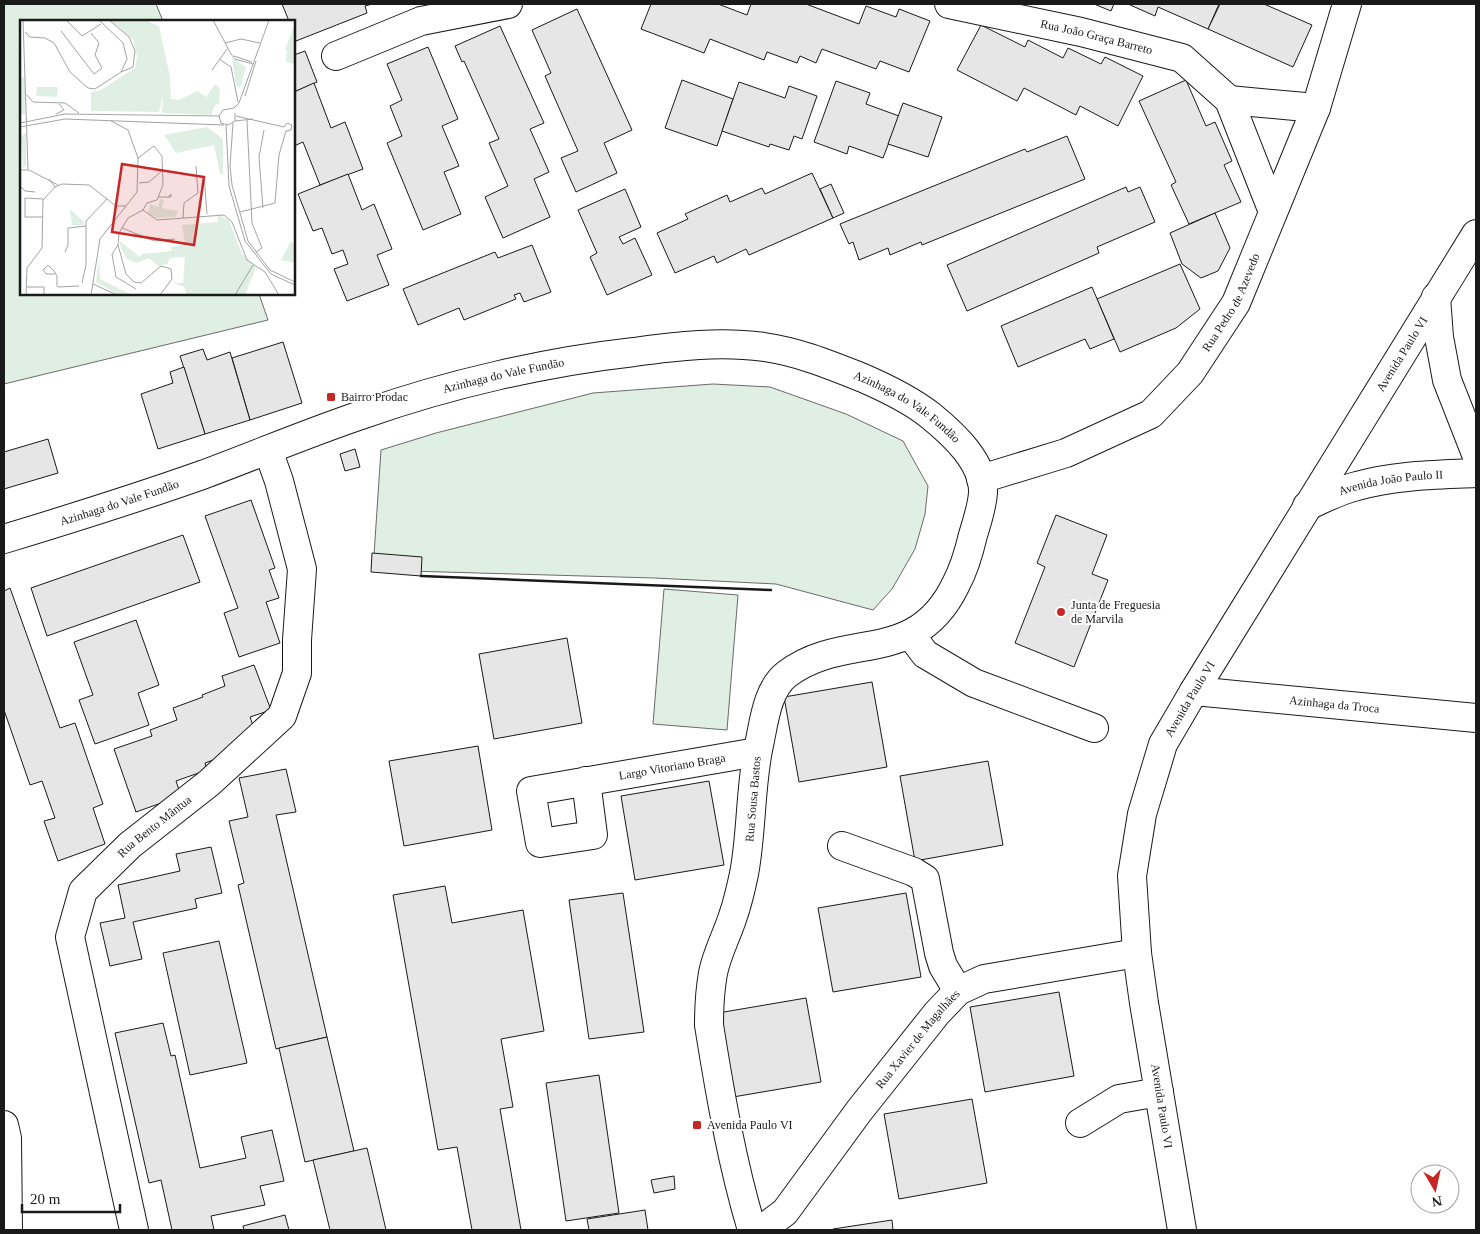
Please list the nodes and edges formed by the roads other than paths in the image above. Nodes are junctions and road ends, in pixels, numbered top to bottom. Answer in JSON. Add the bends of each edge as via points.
{"nodes":[{"id":1,"x":508,"y":4,"type":"edge"},
{"id":2,"x":948,"y":4,"type":"edge"},
{"id":3,"x":1347,"y":4,"type":"edge"},
{"id":4,"x":336,"y":56,"type":"dead end"},
{"id":5,"x":1229,"y":100,"type":"junction"},
{"id":6,"x":1316,"y":108,"type":"junction"},
{"id":7,"x":1273,"y":212,"type":"junction"},
{"id":8,"x":1476,"y":234,"type":"edge"},
{"id":9,"x":1436,"y":297,"type":"junction"},
{"id":10,"x":268,"y":450,"type":"junction"},
{"id":11,"x":1476,"y":454,"type":"edge"},
{"id":12,"x":1476,"y":473,"type":"edge"},
{"id":13,"x":981,"y":479,"type":"junction"},
{"id":14,"x":1307,"y":506,"type":"junction"},
{"id":15,"x":4,"y":539,"type":"edge"},
{"id":16,"x":910,"y":634,"type":"junction"},
{"id":17,"x":1194,"y":690,"type":"junction"},
{"id":18,"x":1476,"y":718,"type":"edge"},
{"id":19,"x":1094,"y":728,"type":"dead end"},
{"id":20,"x":757,"y":752,"type":"junction"},
{"id":21,"x":586,"y":781,"type":"dead end"},
{"id":22,"x":842,"y":846,"type":"dead end"},
{"id":23,"x":1137,"y":954,"type":"junction"},
{"id":24,"x":958,"y":991,"type":"junction"},
{"id":25,"x":1159,"y":1092,"type":"junction"},
{"id":26,"x":1080,"y":1123,"type":"dead end"},
{"id":27,"x":4,"y":1125,"type":"edge"},
{"id":28,"x":8,"y":1230,"type":"edge"},
{"id":29,"x":134,"y":1230,"type":"edge"},
{"id":30,"x":752,"y":1230,"type":"edge"},
{"id":31,"x":761,"y":1230,"type":"edge"},
{"id":32,"x":1182,"y":1230,"type":"edge"}],
"edges":[{"from":1,"to":4,"type":"street","via":[[421,21]]},
{"from":2,"to":5,"type":"street","name":"Rua João Graça Barreto","via":[[1081,32],[1182,58]]},
{"from":3,"to":6,"type":"street","name":"Rua Pedro de Azevedo"},
{"from":5,"to":6,"type":"street"},
{"from":5,"to":7,"type":"street","name":"Rua João Graça Barreto"},
{"from":6,"to":7,"type":"street","name":"Rua Pedro de Azevedo"},
{"from":7,"to":13,"type":"street","name":"Rua Pedro de Azevedo","via":[[1236,303],[1190,373],[1151,414],[1066,453]]},
{"from":8,"to":9,"type":"street","name":"Avenida Paulo VI"},
{"from":9,"to":11,"type":"street","via":[[1447,380]]},
{"from":9,"to":14,"type":"street","name":"Avenida Paulo VI"},
{"from":10,"to":13,"type":"street","name":"Azinhaga do Vale Fundão","via":[[375,410],[552,364],[595,356],[710,344],[759,346],[796,354],[820,360],[879,385],[926,412],[950,432]]},
{"from":10,"to":15,"type":"street","name":"Azinhaga do Vale Fundão"},
{"from":10,"to":29,"type":"street","name":"Rua Bento Mântua","via":[[302,569],[296,673],[282,716],[209,783],[130,845],[84,891],[70,937]]},
{"from":12,"to":14,"type":"street","name":"Avenida João Paulo II","via":[[1384,479],[1356,486]]},
{"from":13,"to":16,"type":"street","name":"Rua Sousa Bastos","via":[[980,511],[959,579],[938,613]]},
{"from":14,"to":17,"type":"street","name":"Avenida Paulo VI"},
{"from":16,"to":19,"type":"street","via":[[925,654],[974,683]]},
{"from":16,"to":20,"type":"street","name":"Rua Sousa Bastos","via":[[882,644],[815,658],[788,673],[779,681],[770,699]]},
{"from":17,"to":18,"type":"street","name":"Azinhaga da Troca"},
{"from":17,"to":23,"type":"street","name":"Avenida Paulo VI","via":[[1163,744],[1142,814],[1132,876]]},
{"from":20,"to":21,"type":"street","name":"Largo Vitoriano Braga"},
{"from":20,"to":30,"type":"street","name":"Rua Sousa Bastos","via":[[744,875],[713,972],[709,1010],[726,1120]]},
{"from":22,"to":24,"type":"street","via":[[925,879],[939,954]]},
{"from":23,"to":24,"type":"street","name":"Rua Xavier de Magalhães","via":[[984,979]]},
{"from":23,"to":25,"type":"street","name":"Avenida Paulo VI"},
{"from":24,"to":31,"type":"street","name":"Rua Xavier de Magalhães","via":[[859,1110],[785,1212]]},
{"from":25,"to":26,"type":"street","via":[[1119,1099]]},
{"from":25,"to":32,"type":"street","name":"Avenida Paulo VI"},
{"from":27,"to":28,"type":"street","via":[[8,1138]]}]}
